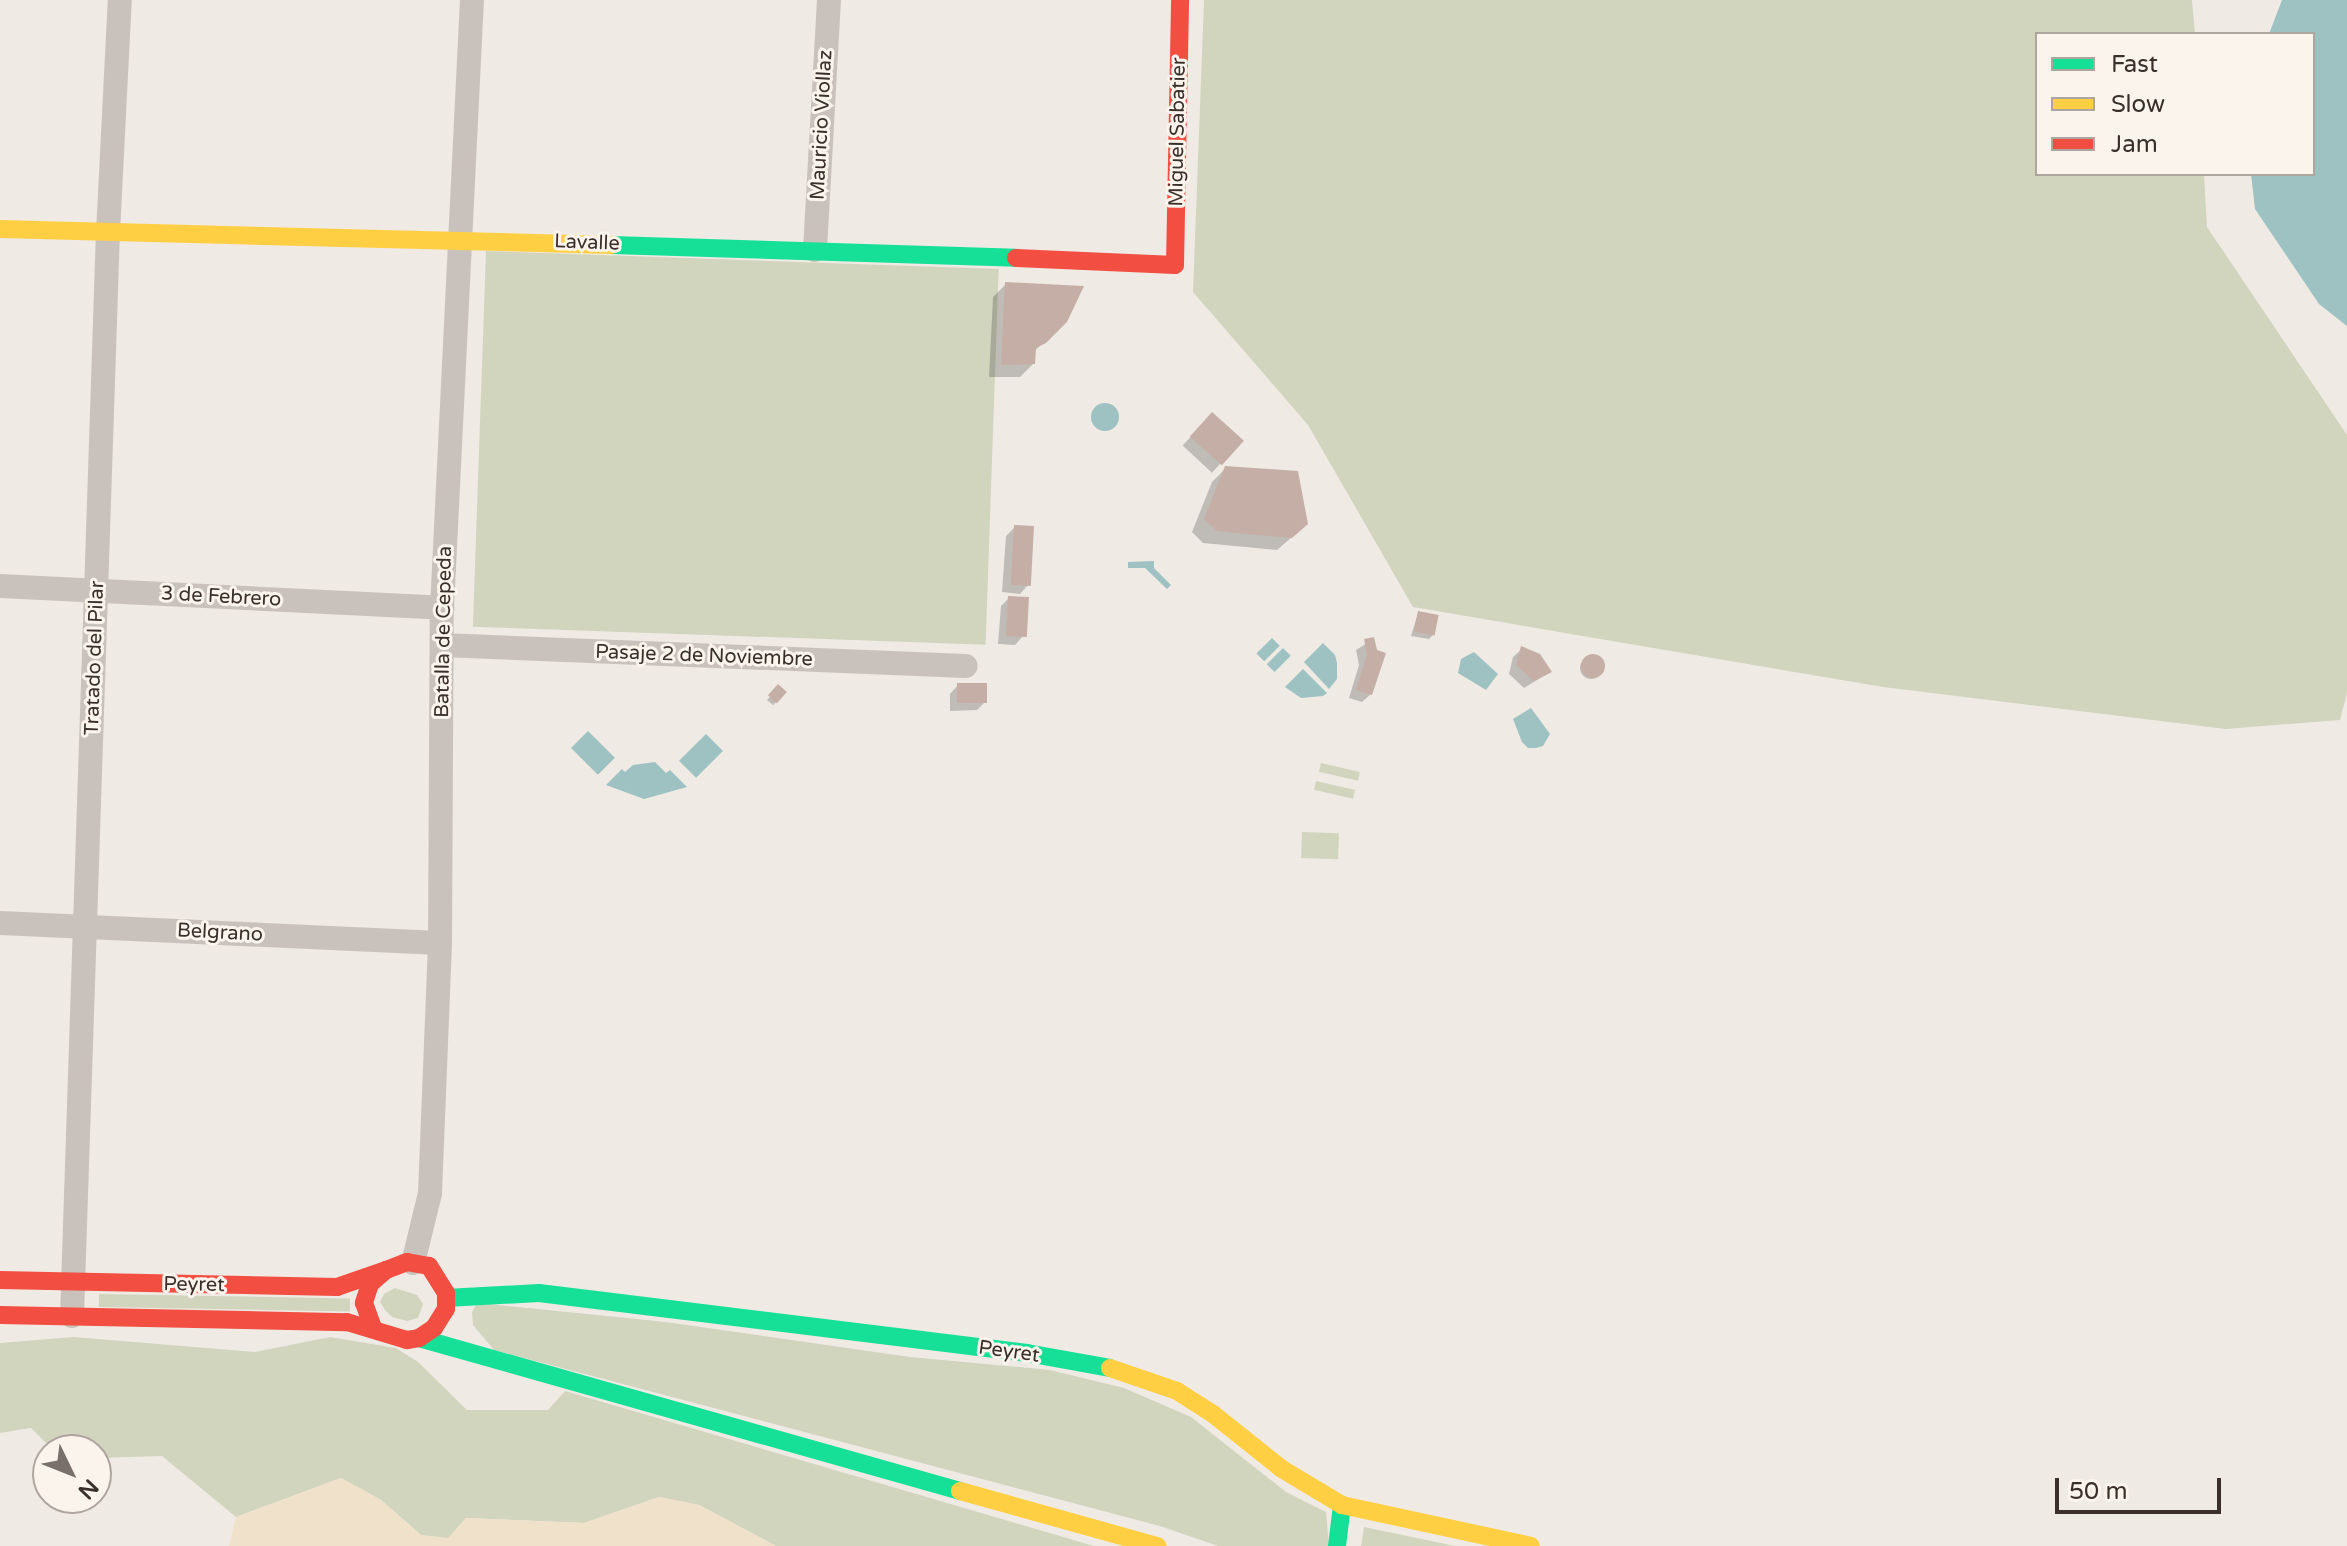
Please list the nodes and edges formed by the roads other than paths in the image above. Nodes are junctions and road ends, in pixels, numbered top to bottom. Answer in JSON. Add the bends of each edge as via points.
{"nodes":[{"id":1,"x":120,"y":0,"type":"edge"},
{"id":2,"x":472,"y":0,"type":"edge"},
{"id":3,"x":829,"y":0,"type":"edge"},
{"id":4,"x":1180,"y":0,"type":"edge"},
{"id":5,"x":0,"y":229,"type":"edge"},
{"id":6,"x":108,"y":233,"type":"junction"},
{"id":7,"x":461,"y":240,"type":"junction"},
{"id":8,"x":815,"y":250,"type":"junction"},
{"id":9,"x":1175,"y":265,"type":"joint"},
{"id":10,"x":0,"y":586,"type":"edge"},
{"id":11,"x":98,"y":591,"type":"junction"},
{"id":12,"x":442,"y":608,"type":"junction"},
{"id":13,"x":442,"y":645,"type":"junction"},
{"id":14,"x":966,"y":666,"type":"dead end"},
{"id":15,"x":0,"y":923,"type":"edge"},
{"id":16,"x":85,"y":927,"type":"junction"},
{"id":17,"x":440,"y":943,"type":"junction"},
{"id":18,"x":413,"y":1263,"type":"junction"},
{"id":19,"x":386,"y":1270,"type":"junction"},
{"id":20,"x":0,"y":1280,"type":"edge"},
{"id":21,"x":72,"y":1284,"type":"junction"},
{"id":22,"x":446,"y":1298,"type":"junction"},
{"id":23,"x":0,"y":1315,"type":"edge"},
{"id":24,"x":72,"y":1316,"type":"junction"},
{"id":25,"x":373,"y":1328,"type":"junction"},
{"id":26,"x":419,"y":1338,"type":"junction"},
{"id":27,"x":1342,"y":1505,"type":"junction"},
{"id":28,"x":1157,"y":1546,"type":"edge"},
{"id":29,"x":1337,"y":1546,"type":"edge"},
{"id":30,"x":1531,"y":1546,"type":"edge"}],
"edges":[{"from":1,"to":6,"type":"street","name":"Tratado del Pilar"},
{"from":2,"to":7,"type":"street","name":"Batalla de Cepeda"},
{"from":3,"to":8,"type":"street","name":"Mauricio Viollaz"},
{"from":4,"to":9,"type":"street","name":"Miguel Sabatier"},
{"from":5,"to":6,"type":"street","name":"Lavalle"},
{"from":6,"to":7,"type":"street","name":"Lavalle"},
{"from":6,"to":11,"type":"street","name":"Tratado del Pilar"},
{"from":7,"to":8,"type":"street","name":"Lavalle"},
{"from":7,"to":12,"type":"street","name":"Batalla de Cepeda"},
{"from":8,"to":9,"type":"street","name":"Lavalle"},
{"from":10,"to":11,"type":"street","name":"3 de Febrero"},
{"from":11,"to":12,"type":"street","name":"3 de Febrero"},
{"from":11,"to":16,"type":"street","name":"Tratado del Pilar"},
{"from":12,"to":13,"type":"street","name":"Batalla de Cepeda"},
{"from":13,"to":14,"type":"street","name":"Pasaje 2 de Noviembre"},
{"from":13,"to":17,"type":"street","name":"Batalla de Cepeda"},
{"from":15,"to":16,"type":"street","name":"Belgrano"},
{"from":16,"to":17,"type":"street","name":"Belgrano"},
{"from":16,"to":21,"type":"street","name":"Tratado del Pilar"},
{"from":17,"to":18,"type":"street","name":"Batalla de Cepeda","via":[[430,1193]]},
{"from":18,"to":19,"type":"street"},
{"from":18,"to":22,"type":"street","via":[[429,1266]]},
{"from":19,"to":21,"type":"street","name":"Peyret","via":[[337,1287]]},
{"from":19,"to":25,"type":"street","via":[[370,1284],[364,1303]]},
{"from":20,"to":21,"type":"street","name":"Peyret"},
{"from":21,"to":24,"type":"street","name":"Tratado del Pilar"},
{"from":22,"to":26,"type":"street","via":[[446,1309],[434,1328]]},
{"from":22,"to":27,"type":"street","name":"Peyret","via":[[539,1293],[1027,1353],[1120,1370],[1177,1391],[1282,1469]]},
{"from":23,"to":24,"type":"street","name":"Peyret"},
{"from":24,"to":25,"type":"street","name":"Peyret","via":[[347,1322]]},
{"from":25,"to":26,"type":"street","via":[[384,1335]]},
{"from":26,"to":28,"type":"street"},
{"from":27,"to":29,"type":"street"},
{"from":27,"to":30,"type":"street","name":"Peyret"}]}
